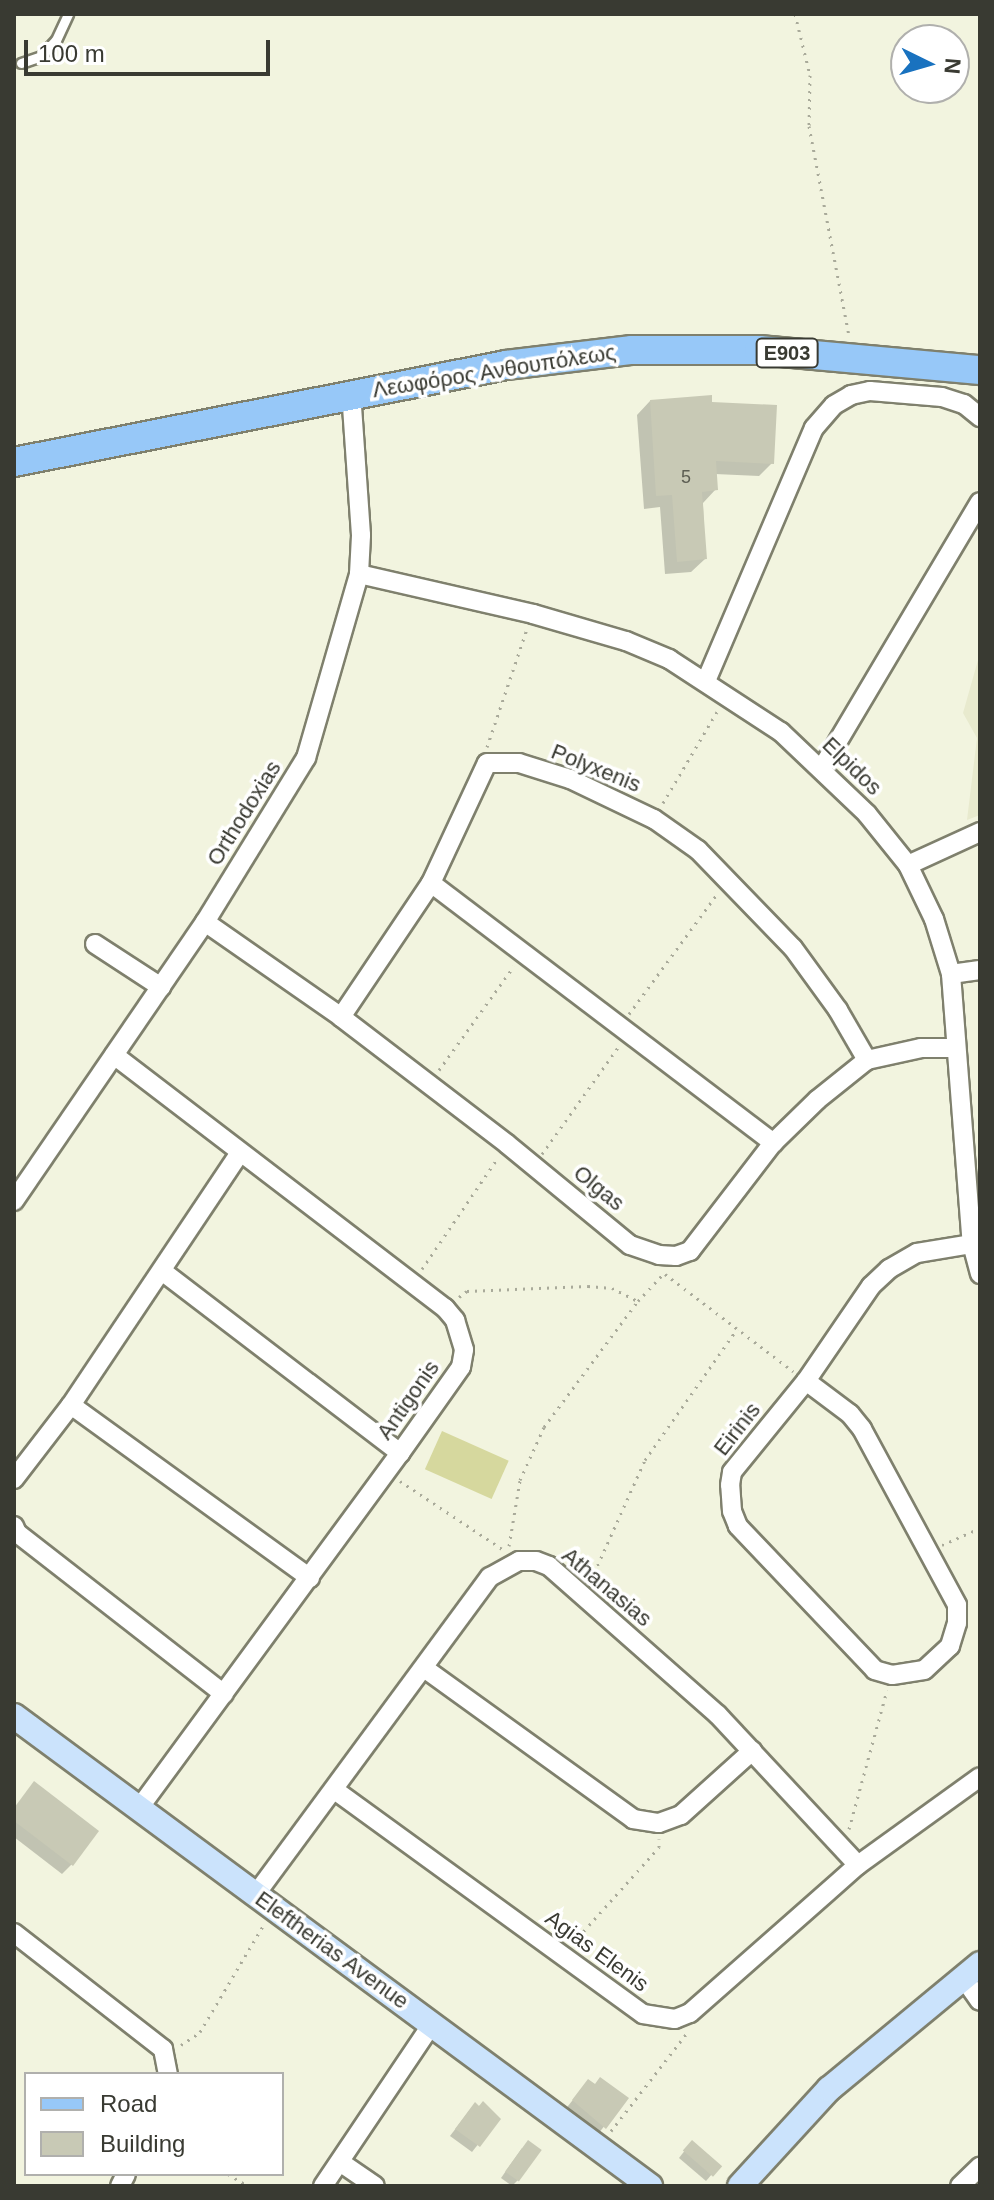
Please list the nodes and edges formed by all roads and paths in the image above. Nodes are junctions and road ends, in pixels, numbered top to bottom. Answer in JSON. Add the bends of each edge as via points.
{"nodes":[{"id":1,"x":68,"y":14,"type":"edge"},
{"id":2,"x":795,"y":14,"type":"edge"},
{"id":3,"x":21,"y":63,"type":"dead end"},
{"id":4,"x":854,"y":359,"type":"junction"},
{"id":5,"x":980,"y":370,"type":"edge"},
{"id":6,"x":351,"y":393,"type":"junction"},
{"id":7,"x":980,"y":417,"type":"edge"},
{"id":8,"x":14,"y":462,"type":"edge"},
{"id":9,"x":980,"y":502,"type":"edge"},
{"id":10,"x":359,"y":574,"type":"junction"},
{"id":11,"x":533,"y":614,"type":"junction"},
{"id":12,"x":706,"y":681,"type":"junction"},
{"id":13,"x":726,"y":696,"type":"junction"},
{"id":14,"x":487,"y":763,"type":"junction"},
{"id":15,"x":822,"y":768,"type":"junction"},
{"id":16,"x":654,"y":819,"type":"junction"},
{"id":17,"x":980,"y":832,"type":"edge"},
{"id":18,"x":908,"y":865,"type":"junction"},
{"id":19,"x":729,"y":878,"type":"junction"},
{"id":20,"x":431,"y":883,"type":"junction"},
{"id":21,"x":205,"y":922,"type":"junction"},
{"id":22,"x":95,"y":944,"type":"dead end"},
{"id":23,"x":524,"y":954,"type":"junction"},
{"id":24,"x":980,"y":970,"type":"edge"},
{"id":25,"x":951,"y":974,"type":"junction"},
{"id":26,"x":161,"y":987,"type":"junction"},
{"id":27,"x":341,"y":1017,"type":"junction"},
{"id":28,"x":624,"y":1030,"type":"junction"},
{"id":29,"x":955,"y":1048,"type":"junction"},
{"id":30,"x":114,"y":1055,"type":"junction"},
{"id":31,"x":867,"y":1060,"type":"junction"},
{"id":32,"x":429,"y":1084,"type":"junction"},
{"id":33,"x":773,"y":1143,"type":"junction"},
{"id":34,"x":507,"y":1144,"type":"junction"},
{"id":35,"x":240,"y":1153,"type":"junction"},
{"id":36,"x":534,"y":1166,"type":"junction"},
{"id":37,"x":14,"y":1201,"type":"edge"},
{"id":38,"x":972,"y":1244,"type":"junction"},
{"id":39,"x":662,"y":1264,"type":"junction"},
{"id":40,"x":162,"y":1271,"type":"junction"},
{"id":41,"x":980,"y":1274,"type":"edge"},
{"id":42,"x":413,"y":1282,"type":"junction"},
{"id":43,"x":638,"y":1301,"type":"junction"},
{"id":44,"x":445,"y":1308,"type":"junction"},
{"id":45,"x":737,"y":1329,"type":"junction"},
{"id":46,"x":806,"y":1381,"type":"junction"},
{"id":47,"x":71,"y":1405,"type":"junction"},
{"id":48,"x":400,"y":1453,"type":"junction"},
{"id":49,"x":387,"y":1472,"type":"junction"},
{"id":50,"x":14,"y":1479,"type":"edge"},
{"id":51,"x":14,"y":1526,"type":"edge"},
{"id":52,"x":980,"y":1528,"type":"edge"},
{"id":53,"x":928,"y":1552,"type":"junction"},
{"id":54,"x":310,"y":1578,"type":"junction"},
{"id":55,"x":584,"y":1596,"type":"junction"},
{"id":56,"x":424,"y":1668,"type":"junction"},
{"id":57,"x":892,"y":1675,"type":"junction"},
{"id":58,"x":224,"y":1694,"type":"junction"},
{"id":59,"x":14,"y":1716,"type":"edge"},
{"id":60,"x":752,"y":1751,"type":"junction"},
{"id":61,"x":980,"y":1777,"type":"edge"},
{"id":62,"x":336,"y":1791,"type":"junction"},
{"id":63,"x":138,"y":1810,"type":"junction"},
{"id":64,"x":659,"y":1823,"type":"junction"},
{"id":65,"x":837,"y":1842,"type":"junction"},
{"id":66,"x":858,"y":1865,"type":"junction"},
{"id":67,"x":265,"y":1901,"type":"junction"},
{"id":68,"x":14,"y":1933,"type":"edge"},
{"id":69,"x":562,"y":1955,"type":"junction"},
{"id":70,"x":971,"y":1970,"type":"edge"},
{"id":71,"x":980,"y":2001,"type":"edge"},
{"id":72,"x":690,"y":2013,"type":"junction"},
{"id":73,"x":432,"y":2024,"type":"junction"},
{"id":74,"x":166,"y":2065,"type":"edge"},
{"id":75,"x":598,"y":2147,"type":"junction"},
{"id":76,"x":340,"y":2162,"type":"junction"},
{"id":77,"x":980,"y":2167,"type":"edge"},
{"id":78,"x":323,"y":2186,"type":"edge"},
{"id":79,"x":375,"y":2186,"type":"edge"},
{"id":80,"x":650,"y":2186,"type":"edge"},
{"id":81,"x":740,"y":2186,"type":"edge"},
{"id":82,"x":960,"y":2186,"type":"edge"}],
"edges":[{"from":1,"to":3,"type":"lane","via":[[41,56]]},
{"from":2,"to":4,"type":"path","via":[[810,75],[811,139]]},
{"from":4,"to":5,"type":"main road","name":"Λεωφόρος Ανθουπόλεως","number":"E903"},
{"from":4,"to":6,"type":"main road","name":"Λεωφόρος Ανθουπόλεως","number":"E903","via":[[759,350],[632,350],[506,365]]},
{"from":6,"to":8,"type":"main road","name":"Λεωφόρος Ανθουπόλεως","number":"E903"},
{"from":6,"to":10,"type":"street","name":"Orthodoxias"},
{"from":7,"to":12,"type":"street","via":[[964,404],[942,397],[870,391],[834,405],[814,428]]},
{"from":9,"to":15,"type":"street"},
{"from":10,"to":11,"type":"street","name":"Elpidos"},
{"from":10,"to":21,"type":"street","name":"Orthodoxias","via":[[306,758]]},
{"from":11,"to":12,"type":"street","name":"Elpidos","via":[[626,641]]},
{"from":11,"to":14,"type":"path","via":[[486,752]]},
{"from":12,"to":13,"type":"street","name":"Elpidos"},
{"from":13,"to":15,"type":"street","name":"Elpidos","via":[[781,732]]},
{"from":13,"to":16,"type":"path"},
{"from":14,"to":16,"type":"street","name":"Polyxenis","via":[[519,763],[570,779]]},
{"from":14,"to":20,"type":"street"},
{"from":15,"to":18,"type":"street","name":"Elpidos"},
{"from":16,"to":19,"type":"street","name":"Polyxenis"},
{"from":17,"to":18,"type":"street"},
{"from":18,"to":25,"type":"street","name":"Elpidos","via":[[934,919]]},
{"from":19,"to":28,"type":"path"},
{"from":19,"to":31,"type":"street","name":"Polyxenis","via":[[793,948]]},
{"from":20,"to":23,"type":"street"},
{"from":20,"to":27,"type":"street"},
{"from":21,"to":26,"type":"street","name":"Orthodoxias"},
{"from":21,"to":27,"type":"street","name":"Olgas"},
{"from":22,"to":26,"type":"street"},
{"from":23,"to":28,"type":"street"},
{"from":23,"to":32,"type":"path"},
{"from":24,"to":25,"type":"street"},
{"from":25,"to":29,"type":"street","name":"Elpidos"},
{"from":26,"to":30,"type":"street","name":"Orthodoxias"},
{"from":27,"to":32,"type":"street","name":"Olgas"},
{"from":28,"to":33,"type":"street"},
{"from":28,"to":36,"type":"path"},
{"from":29,"to":31,"type":"street","via":[[921,1048]]},
{"from":29,"to":38,"type":"street","name":"Elpidos"},
{"from":30,"to":35,"type":"street","name":"Antigonis"},
{"from":30,"to":37,"type":"street","name":"Orthodoxias"},
{"from":31,"to":33,"type":"street"},
{"from":32,"to":34,"type":"street","name":"Olgas"},
{"from":33,"to":39,"type":"street","via":[[690,1251]]},
{"from":34,"to":36,"type":"street","name":"Olgas"},
{"from":34,"to":42,"type":"path"},
{"from":35,"to":40,"type":"street"},
{"from":35,"to":42,"type":"street","name":"Antigonis"},
{"from":36,"to":39,"type":"street","name":"Olgas","via":[[630,1245]]},
{"from":38,"to":41,"type":"street","name":"Elpidos"},
{"from":38,"to":46,"type":"street","name":"Eirinis","via":[[917,1253],[889,1269],[871,1286]]},
{"from":39,"to":43,"type":"path"},
{"from":39,"to":45,"type":"path"},
{"from":40,"to":47,"type":"street"},
{"from":40,"to":48,"type":"street"},
{"from":42,"to":44,"type":"street","name":"Antigonis"},
{"from":43,"to":44,"type":"path","via":[[612,1288],[588,1286],[467,1291]]},
{"from":43,"to":49,"type":"path","via":[[544,1427],[520,1480],[508,1553]]},
{"from":44,"to":48,"type":"street","name":"Antigonis","via":[[461,1334],[461,1367]]},
{"from":45,"to":46,"type":"path"},
{"from":45,"to":55,"type":"path","via":[[645,1460]]},
{"from":46,"to":53,"type":"street","via":[[862,1429]]},
{"from":46,"to":57,"type":"street","name":"Eirinis","via":[[732,1472],[732,1511],[738,1526],[875,1670]]},
{"from":47,"to":50,"type":"street"},
{"from":47,"to":54,"type":"street"},
{"from":48,"to":49,"type":"street","name":"Antigonis"},
{"from":49,"to":54,"type":"street","name":"Antigonis"},
{"from":51,"to":58,"type":"street"},
{"from":52,"to":53,"type":"path"},
{"from":53,"to":57,"type":"street","via":[[957,1605],[957,1623],[950,1646],[937,1661],[924,1670]]},
{"from":54,"to":58,"type":"street","name":"Antigonis"},
{"from":55,"to":56,"type":"street","name":"Athanasias","via":[[536,1561],[505,1566],[490,1577]]},
{"from":55,"to":60,"type":"street","name":"Athanasias"},
{"from":56,"to":62,"type":"street","name":"Athanasias"},
{"from":56,"to":64,"type":"street","via":[[633,1819]]},
{"from":57,"to":65,"type":"path","via":[[850,1828]]},
{"from":58,"to":63,"type":"street","name":"Antigonis"},
{"from":59,"to":63,"type":"main road","name":"Eleftherias Avenue"},
{"from":60,"to":64,"type":"street","via":[[681,1815]]},
{"from":60,"to":65,"type":"street","name":"Athanasias"},
{"from":61,"to":66,"type":"street"},
{"from":62,"to":67,"type":"street","name":"Athanasias"},
{"from":62,"to":69,"type":"street","name":"Agias Elenis"},
{"from":63,"to":67,"type":"main road","name":"Eleftherias Avenue"},
{"from":64,"to":69,"type":"path","via":[[659,1847]]},
{"from":65,"to":66,"type":"street","name":"Athanasias"},
{"from":66,"to":72,"type":"street"},
{"from":67,"to":73,"type":"main road","name":"Eleftherias Avenue"},
{"from":67,"to":74,"type":"path","via":[[200,2032]]},
{"from":68,"to":74,"type":"street","via":[[163,2049]]},
{"from":69,"to":72,"type":"street","name":"Agias Elenis","via":[[643,2014],[675,2019]]},
{"from":70,"to":71,"type":"street"},
{"from":70,"to":81,"type":"main road","via":[[829,2089]]},
{"from":72,"to":75,"type":"path","via":[[687,2032]]},
{"from":73,"to":75,"type":"main road","name":"Eleftherias Avenue"},
{"from":73,"to":76,"type":"street"},
{"from":75,"to":80,"type":"main road","name":"Eleftherias Avenue"},
{"from":76,"to":78,"type":"street"},
{"from":76,"to":79,"type":"street"},
{"from":77,"to":82,"type":"street"}]}
